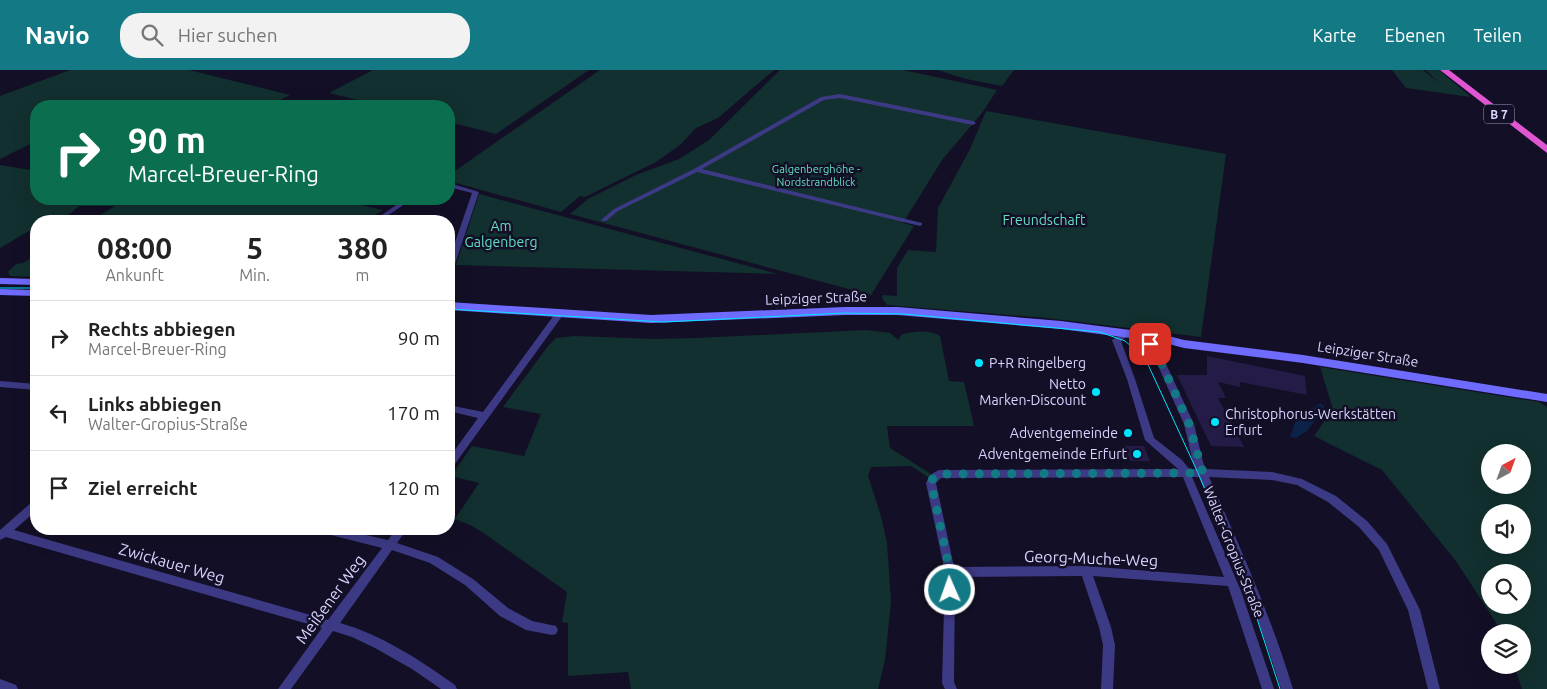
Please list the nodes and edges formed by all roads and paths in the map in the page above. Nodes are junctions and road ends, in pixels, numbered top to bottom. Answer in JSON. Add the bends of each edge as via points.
{"nodes":[{"id":1,"x":1444,"y":70,"type":"edge"},
{"id":2,"x":1452,"y":70,"type":"edge"},
{"id":3,"x":973,"y":122,"type":"dead end"},
{"id":4,"x":1547,"y":143,"type":"edge"},
{"id":5,"x":1547,"y":150,"type":"edge"},
{"id":6,"x":696,"y":170,"type":"junction"},
{"id":7,"x":455,"y":187,"type":"edge"},
{"id":8,"x":400,"y":205,"type":"edge"},
{"id":9,"x":385,"y":215,"type":"edge"},
{"id":10,"x":604,"y":220,"type":"dead end"},
{"id":11,"x":920,"y":224,"type":"dead end"},
{"id":12,"x":455,"y":253,"type":"edge"},
{"id":13,"x":0,"y":281,"type":"edge"},
{"id":14,"x":30,"y":282,"type":"edge"},
{"id":15,"x":0,"y":292,"type":"edge"},
{"id":16,"x":30,"y":293,"type":"edge"},
{"id":17,"x":455,"y":307,"type":"edge"},
{"id":18,"x":455,"y":314,"type":"edge"},
{"id":19,"x":558,"y":317,"type":"junction"},
{"id":20,"x":1133,"y":334,"type":"junction"},
{"id":21,"x":1116,"y":340,"type":"junction"},
{"id":22,"x":1150,"y":344,"type":"junction"},
{"id":23,"x":1184,"y":344,"type":"junction"},
{"id":24,"x":0,"y":384,"type":"edge"},
{"id":25,"x":30,"y":386,"type":"edge"},
{"id":26,"x":1547,"y":398,"type":"edge"},
{"id":27,"x":455,"y":410,"type":"edge"},
{"id":28,"x":483,"y":419,"type":"junction"},
{"id":29,"x":455,"y":457,"type":"edge"},
{"id":30,"x":1203,"y":473,"type":"junction"},
{"id":31,"x":1186,"y":474,"type":"junction"},
{"id":32,"x":30,"y":510,"type":"edge"},
{"id":33,"x":2,"y":534,"type":"edge"},
{"id":34,"x":347,"y":535,"type":"edge"},
{"id":35,"x":398,"y":535,"type":"edge"},
{"id":36,"x":390,"y":546,"type":"junction"},
{"id":37,"x":1086,"y":571,"type":"junction"},
{"id":38,"x":950,"y":572,"type":"junction"},
{"id":39,"x":1231,"y":582,"type":"junction"},
{"id":40,"x":330,"y":626,"type":"junction"},
{"id":41,"x":552,"y":630,"type":"dead end"},
{"id":42,"x":0,"y":685,"type":"edge"},
{"id":43,"x":12,"y":689,"type":"edge"},
{"id":44,"x":284,"y":689,"type":"edge"},
{"id":45,"x":451,"y":689,"type":"edge"},
{"id":46,"x":952,"y":689,"type":"edge"},
{"id":47,"x":1107,"y":689,"type":"edge"},
{"id":48,"x":1268,"y":689,"type":"edge"},
{"id":49,"x":1286,"y":689,"type":"edge"},
{"id":50,"x":1434,"y":689,"type":"edge"}],
"edges":[{"from":1,"to":5,"type":"highway","number":"B 7"},
{"from":2,"to":4,"type":"highway","number":"B 7"},
{"from":3,"to":6,"type":"street","via":[[833,96],[823,98]]},
{"from":6,"to":10,"type":"street","via":[[616,210]]},
{"from":6,"to":11,"type":"street"},
{"from":7,"to":12,"type":"street","via":[[476,192]]},
{"from":8,"to":9,"type":"street"},
{"from":13,"to":14,"type":"main road"},
{"from":15,"to":16,"type":"main road"},
{"from":17,"to":19,"type":"main road","name":"Leipziger Straße"},
{"from":18,"to":19,"type":"main road","name":"Leipziger Straße"},
{"from":19,"to":20,"type":"main road","name":"Leipziger Straße","via":[[651,320],[898,311]]},
{"from":19,"to":21,"type":"main road","name":"Leipziger Straße","via":[[640,328],[875,317]]},
{"from":19,"to":28,"type":"street"},
{"from":20,"to":21,"type":"street"},
{"from":20,"to":22,"type":"street","name":"Walter-Gropius-Straße"},
{"from":20,"to":23,"type":"main road","name":"Leipziger Straße"},
{"from":21,"to":22,"type":"main road","name":"Leipziger Straße"},
{"from":21,"to":31,"type":"street","name":"Walter-Gropius-Straße","via":[[1150,440],[1179,463]]},
{"from":22,"to":23,"type":"main road","name":"Leipziger Straße"},
{"from":22,"to":30,"type":"street","name":"Walter-Gropius-Straße","via":[[1189,424]]},
{"from":23,"to":26,"type":"main road","name":"Leipziger Straße"},
{"from":24,"to":25,"type":"street"},
{"from":27,"to":28,"type":"street"},
{"from":28,"to":29,"type":"street","via":[[481,429],[472,442],[462,447]]},
{"from":30,"to":31,"type":"street"},
{"from":30,"to":49,"type":"street","name":"Walter-Gropius-Straße","via":[[1250,582]]},
{"from":30,"to":50,"type":"street","via":[[1272,476],[1299,482],[1332,498],[1363,524],[1383,547],[1414,610]]},
{"from":31,"to":38,"type":"street","via":[[939,474],[931,482]]},
{"from":31,"to":39,"type":"street","name":"Walter-Gropius-Straße"},
{"from":32,"to":33,"type":"street"},
{"from":33,"to":40,"type":"street","name":"Zwickauer Weg"},
{"from":34,"to":36,"type":"street"},
{"from":35,"to":36,"type":"street","name":"Meißener Weg"},
{"from":36,"to":40,"type":"street","name":"Meißener Weg"},
{"from":36,"to":41,"type":"street","via":[[434,560],[469,582],[504,612],[530,626]]},
{"from":37,"to":38,"type":"street","name":"Georg-Muche-Weg"},
{"from":37,"to":39,"type":"street","name":"Georg-Muche-Weg"},
{"from":37,"to":47,"type":"street","via":[[1109,645]]},
{"from":38,"to":46,"type":"street","via":[[948,683]]},
{"from":39,"to":48,"type":"street","name":"Walter-Gropius-Straße"},
{"from":40,"to":44,"type":"street","name":"Meißener Weg"},
{"from":40,"to":45,"type":"street","name":"Zwickauer Weg","via":[[354,632],[394,650]]},
{"from":42,"to":43,"type":"street"}]}
